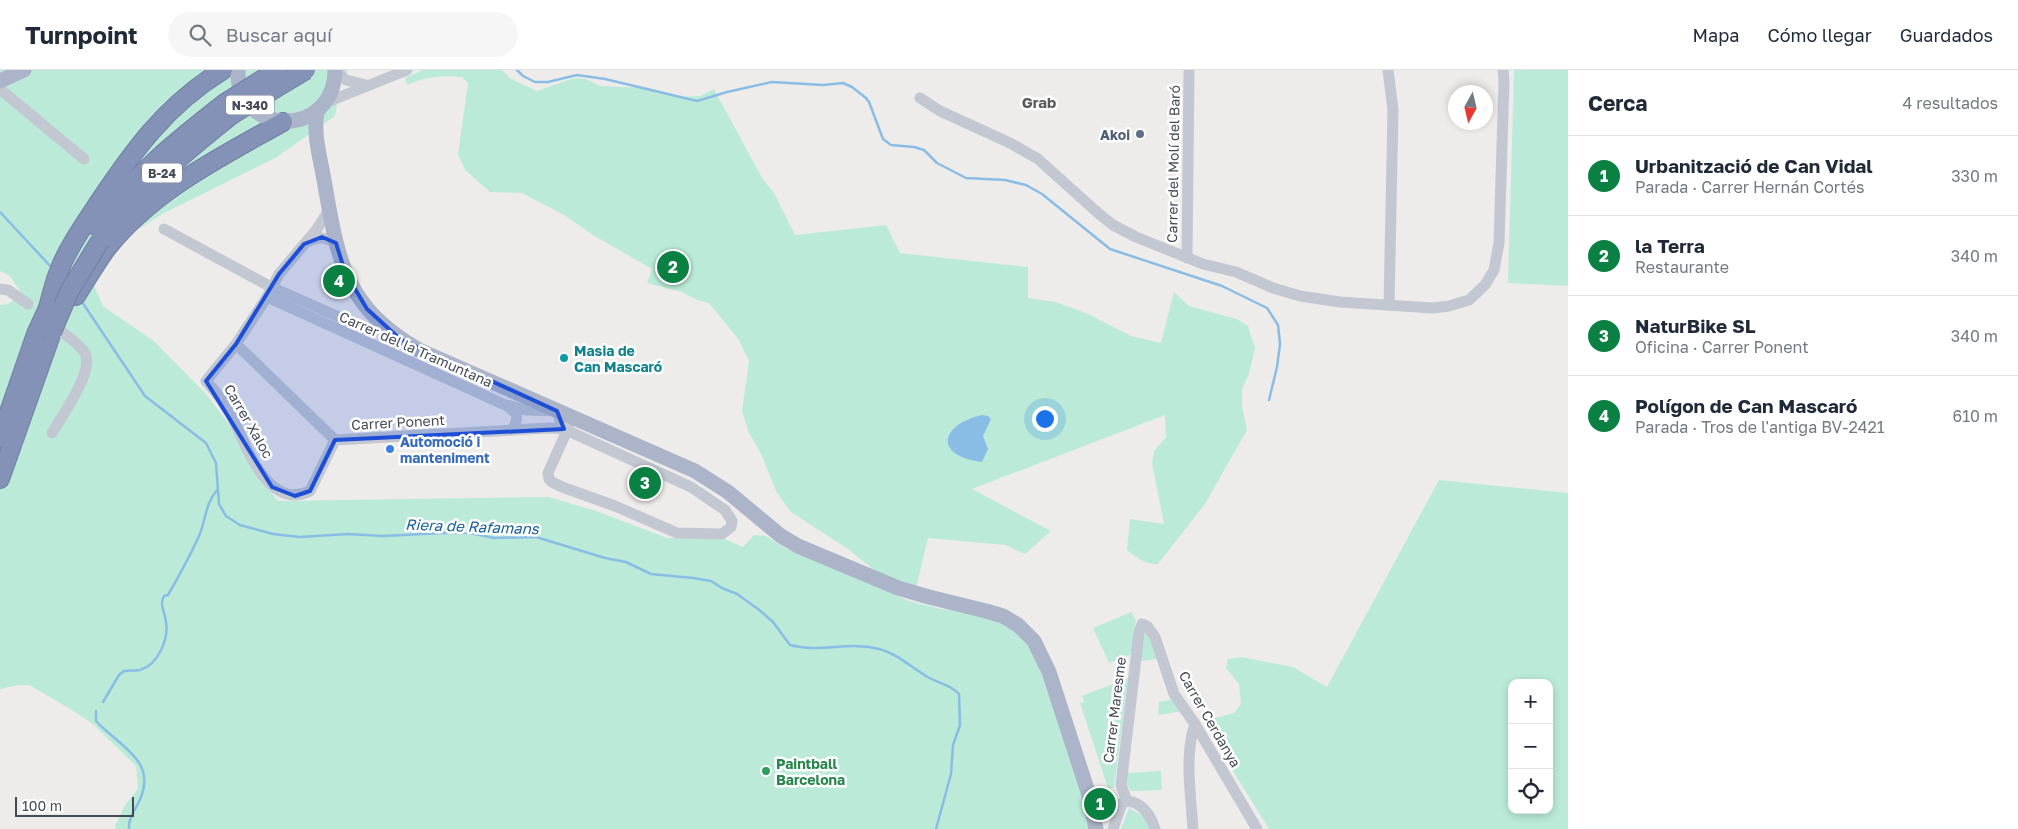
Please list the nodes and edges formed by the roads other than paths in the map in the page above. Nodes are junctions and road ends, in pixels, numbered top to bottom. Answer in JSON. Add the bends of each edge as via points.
{"nodes":[{"id":1,"x":24,"y":70,"type":"edge"},
{"id":2,"x":223,"y":70,"type":"edge"},
{"id":3,"x":238,"y":70,"type":"edge"},
{"id":4,"x":277,"y":70,"type":"edge"},
{"id":5,"x":306,"y":70,"type":"edge"},
{"id":6,"x":335,"y":70,"type":"edge"},
{"id":7,"x":407,"y":70,"type":"edge"},
{"id":8,"x":1189,"y":70,"type":"edge"},
{"id":9,"x":1388,"y":70,"type":"edge"},
{"id":10,"x":1503,"y":70,"type":"edge"},
{"id":11,"x":0,"y":81,"type":"edge"},
{"id":12,"x":366,"y":85,"type":"junction"},
{"id":13,"x":0,"y":89,"type":"edge"},
{"id":14,"x":920,"y":98,"type":"dead end"},
{"id":15,"x":321,"y":107,"type":"junction"},
{"id":16,"x":229,"y":108,"type":"junction"},
{"id":17,"x":286,"y":122,"type":"junction"},
{"id":18,"x":318,"y":147,"type":"junction"},
{"id":19,"x":84,"y":159,"type":"dead end"},
{"id":20,"x":330,"y":210,"type":"junction"},
{"id":21,"x":164,"y":229,"type":"dead end"},
{"id":22,"x":97,"y":235,"type":"junction"},
{"id":23,"x":336,"y":243,"type":"junction"},
{"id":24,"x":304,"y":244,"type":"junction"},
{"id":25,"x":1187,"y":258,"type":"junction"},
{"id":26,"x":0,"y":289,"type":"edge"},
{"id":27,"x":269,"y":292,"type":"junction"},
{"id":28,"x":28,"y":304,"type":"dead end"},
{"id":29,"x":1389,"y":305,"type":"junction"},
{"id":30,"x":366,"y":329,"type":"dead end"},
{"id":31,"x":51,"y":333,"type":"junction"},
{"id":32,"x":236,"y":344,"type":"junction"},
{"id":33,"x":503,"y":404,"type":"junction"},
{"id":34,"x":557,"y":411,"type":"junction"},
{"id":35,"x":564,"y":429,"type":"junction"},
{"id":36,"x":512,"y":430,"type":"junction"},
{"id":37,"x":606,"y":432,"type":"junction"},
{"id":38,"x":52,"y":433,"type":"dead end"},
{"id":39,"x":0,"y":438,"type":"edge"},
{"id":40,"x":335,"y":440,"type":"junction"},
{"id":41,"x":0,"y":479,"type":"edge"},
{"id":42,"x":1142,"y":624,"type":"joint"},
{"id":43,"x":1195,"y":724,"type":"junction"},
{"id":44,"x":1124,"y":805,"type":"junction"},
{"id":45,"x":1114,"y":825,"type":"edge"},
{"id":46,"x":1097,"y":829,"type":"edge"},
{"id":47,"x":1156,"y":829,"type":"edge"},
{"id":48,"x":1192,"y":829,"type":"edge"},
{"id":49,"x":1257,"y":829,"type":"edge"}],
"edges":[{"from":1,"to":11,"type":"main road"},
{"from":2,"to":22,"type":"highway","via":[[182,100],[146,136]]},
{"from":3,"to":17,"type":"main road","number":"N-340","via":[[240,88],[251,106],[262,116]]},
{"from":4,"to":16,"type":"highway","number":"B-24","bridge":true},
{"from":5,"to":16,"type":"highway","number":"B-24","bridge":true},
{"from":6,"to":12,"type":"street","via":[[346,80]]},
{"from":6,"to":15,"type":"main road","via":[[332,91]]},
{"from":7,"to":12,"type":"street","number":"N-340"},
{"from":8,"to":25,"type":"street","name":"Carrer del Molí del Baró"},
{"from":9,"to":29,"type":"street","via":[[1393,110]]},
{"from":10,"to":29,"type":"street","via":[[1499,243],[1494,270],[1479,292],[1460,304],[1433,308]]},
{"from":12,"to":15,"type":"street","number":"N-340"},
{"from":13,"to":19,"type":"street"},
{"from":14,"to":25,"type":"street","via":[[1038,159],[1113,225]]},
{"from":15,"to":17,"type":"main road","number":"N-340","via":[[300,120]]},
{"from":15,"to":18,"type":"main road","via":[[315,124]]},
{"from":16,"to":22,"type":"highway","number":"B-24","via":[[170,146],[129,186]]},
{"from":17,"to":18,"type":"main road","via":[[304,132]]},
{"from":17,"to":22,"type":"highway","via":[[170,189],[138,216]]},
{"from":18,"to":20,"type":"main road"},
{"from":20,"to":23,"type":"main road"},
{"from":20,"to":24,"type":"street","name":"Carrer Xaloc"},
{"from":21,"to":27,"type":"street"},
{"from":22,"to":31,"type":"highway","number":"B-24","bridge":true},
{"from":22,"to":31,"type":"highway","number":"B-24","bridge":true,"via":[[66,272],[48,308]]},
{"from":23,"to":24,"type":"street","via":[[315,238]]},
{"from":23,"to":34,"type":"main road","via":[[342,266],[357,293],[378,321],[400,339]]},
{"from":24,"to":27,"type":"street","name":"Carrer Xaloc","via":[[279,274]]},
{"from":25,"to":29,"type":"street","via":[[1300,296]]},
{"from":26,"to":28,"type":"street","via":[[8,290]]},
{"from":27,"to":30,"type":"street"},
{"from":27,"to":32,"type":"street","name":"Carrer Xaloc"},
{"from":27,"to":33,"type":"street","name":"Carrer del la Tramuntana"},
{"from":31,"to":38,"type":"street","via":[[84,351],[87,364],[82,380]]},
{"from":31,"to":39,"type":"highway","number":"B-24"},
{"from":31,"to":41,"type":"highway","number":"B-24"},
{"from":32,"to":40,"type":"street","name":"Carrer Ponent"},
{"from":32,"to":40,"type":"street","name":"Carrer Xaloc","via":[[206,380],[230,413],[253,461],[272,486],[295,496],[310,491]]},
{"from":33,"to":34,"type":"street","name":"Carrer del la Tramuntana","via":[[526,410]]},
{"from":33,"to":36,"type":"street","via":[[518,416]]},
{"from":34,"to":35,"type":"street"},
{"from":34,"to":37,"type":"main road"},
{"from":35,"to":35,"type":"street","name":"Carrer Ponent","via":[[691,488],[725,510],[732,521],[731,527],[722,534],[677,533],[552,482],[548,473],[565,435]]},
{"from":35,"to":36,"type":"street","name":"Carrer Ponent"},
{"from":35,"to":37,"type":"street","name":"Carrer Ponent"},
{"from":36,"to":40,"type":"street","name":"Carrer Ponent"},
{"from":37,"to":46,"type":"main road","via":[[704,476],[798,546],[898,588],[1003,616],[1018,625],[1034,642],[1048,672]]},
{"from":42,"to":43,"type":"street","name":"Carrer Cerdanya","via":[[1155,637],[1170,686]]},
{"from":42,"to":44,"type":"street","name":"Carrer Maresme","via":[[1138,633],[1121,785]]},
{"from":43,"to":48,"type":"street","via":[[1190,750]]},
{"from":43,"to":49,"type":"street","name":"Carrer Cerdanya"},
{"from":44,"to":45,"type":"street"},
{"from":44,"to":47,"type":"street","via":[[1138,803]]},
{"from":45,"to":46,"type":"street"}]}
